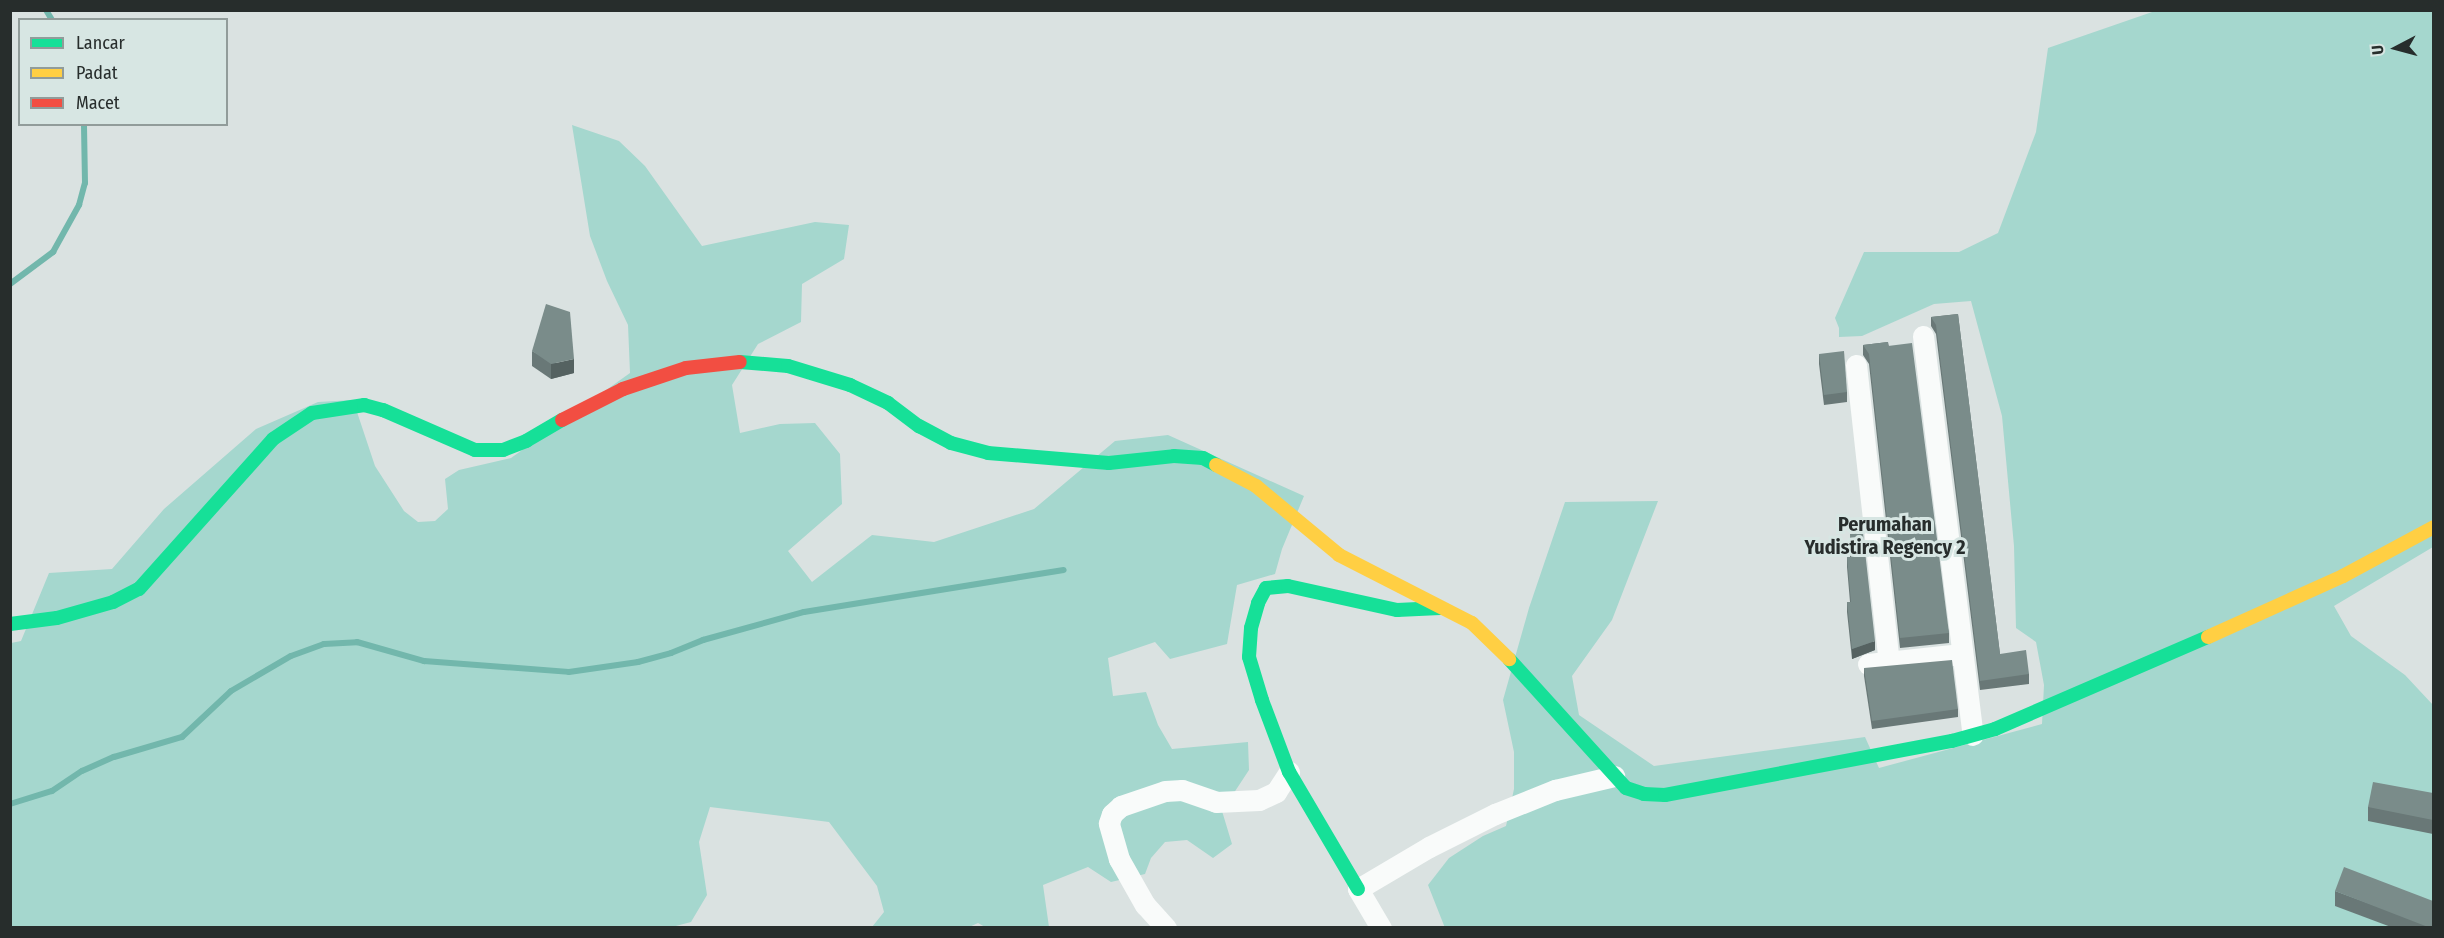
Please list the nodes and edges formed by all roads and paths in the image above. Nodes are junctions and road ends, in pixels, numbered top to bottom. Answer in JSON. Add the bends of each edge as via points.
{"nodes":[{"id":1,"x":1923,"y":336,"type":"dead end"},
{"id":2,"x":1856,"y":365,"type":"dead end"},
{"id":3,"x":2433,"y":527,"type":"edge"},
{"id":4,"x":1446,"y":608,"type":"junction"},
{"id":5,"x":10,"y":624,"type":"edge"},
{"id":6,"x":1961,"y":654,"type":"junction"},
{"id":7,"x":1973,"y":735,"type":"junction"},
{"id":8,"x":1289,"y":772,"type":"junction"},
{"id":9,"x":1614,"y":776,"type":"junction"},
{"id":10,"x":1358,"y":889,"type":"junction"},
{"id":11,"x":1166,"y":927,"type":"edge"},
{"id":12,"x":1381,"y":927,"type":"edge"}],
"edges":[{"from":1,"to":6,"type":"street"},
{"from":2,"to":6,"type":"street","via":[[1879,663]]},
{"from":3,"to":7,"type":"street","via":[[2343,576],[2055,705]]},
{"from":4,"to":5,"type":"street","via":[[1339,555],[1256,486],[1203,458],[1174,456],[1109,463],[988,453],[951,443],[888,404],[819,374],[788,366],[742,362],[686,368],[623,389],[503,450],[475,450],[364,405],[312,412],[273,439],[140,589],[113,602],[57,618]]},
{"from":4,"to":8,"type":"street","via":[[1397,610],[1303,587],[1266,588],[1251,627],[1250,657]]},
{"from":4,"to":9,"type":"street","via":[[1472,623],[1503,651]]},
{"from":6,"to":7,"type":"street"},
{"from":7,"to":9,"type":"street","via":[[1689,792],[1644,794],[1626,788]]},
{"from":8,"to":10,"type":"street"},
{"from":8,"to":11,"type":"street","via":[[1276,792],[1259,800],[1216,801],[1182,790],[1165,791],[1122,806],[1112,814],[1109,824],[1119,859],[1145,905]]},
{"from":9,"to":10,"type":"street","via":[[1555,790],[1495,814]]},
{"from":10,"to":12,"type":"street"}]}
